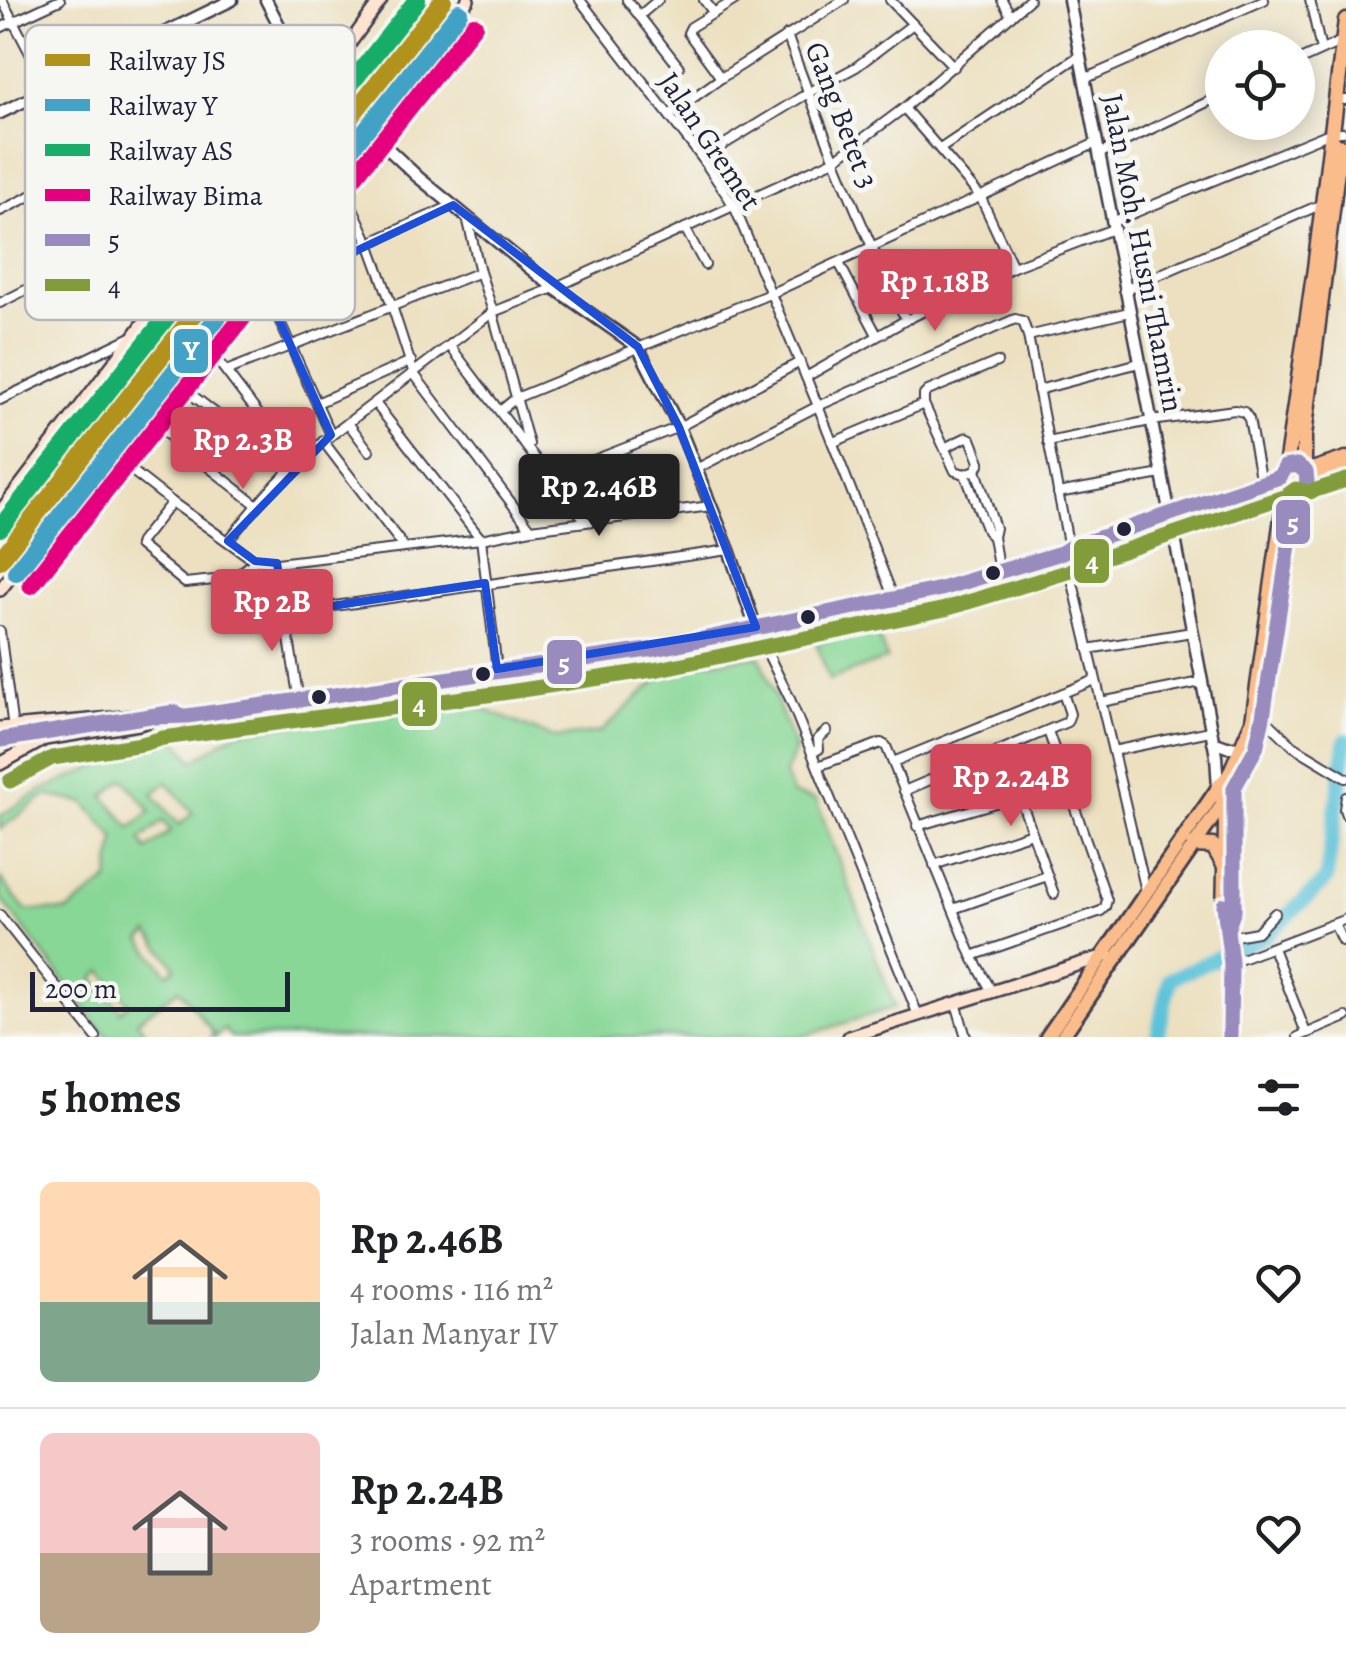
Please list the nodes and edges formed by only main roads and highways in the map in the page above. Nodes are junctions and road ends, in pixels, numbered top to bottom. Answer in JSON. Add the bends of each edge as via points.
{"nodes":[{"id":1,"x":381,"y":0,"type":"edge"},
{"id":2,"x":468,"y":0,"type":"edge"},
{"id":3,"x":1346,"y":20,"type":"edge"},
{"id":4,"x":355,"y":38,"type":"edge"},
{"id":5,"x":1344,"y":40,"type":"edge"},
{"id":6,"x":1346,"y":98,"type":"edge"},
{"id":7,"x":1337,"y":132,"type":"junction"},
{"id":8,"x":355,"y":146,"type":"edge"},
{"id":9,"x":1334,"y":201,"type":"edge"},
{"id":10,"x":147,"y":320,"type":"edge"},
{"id":11,"x":217,"y":320,"type":"edge"},
{"id":12,"x":1346,"y":459,"type":"edge"},
{"id":13,"x":1346,"y":470,"type":"edge"},
{"id":14,"x":1305,"y":478,"type":"junction"},
{"id":15,"x":1283,"y":480,"type":"junction"},
{"id":16,"x":0,"y":512,"type":"edge"},
{"id":17,"x":1066,"y":553,"type":"junction"},
{"id":18,"x":0,"y":590,"type":"edge"},
{"id":19,"x":757,"y":630,"type":"junction"},
{"id":20,"x":156,"y":716,"type":"junction"},
{"id":21,"x":7,"y":728,"type":"edge"},
{"id":22,"x":0,"y":740,"type":"edge"},
{"id":23,"x":0,"y":764,"type":"edge"},
{"id":24,"x":1224,"y":784,"type":"junction"},
{"id":25,"x":1194,"y":845,"type":"junction"},
{"id":26,"x":1224,"y":864,"type":"junction"},
{"id":27,"x":1229,"y":935,"type":"junction"},
{"id":28,"x":1110,"y":956,"type":"junction"},
{"id":29,"x":1073,"y":1030,"type":"edge"},
{"id":30,"x":849,"y":1037,"type":"edge"},
{"id":31,"x":1047,"y":1037,"type":"edge"},
{"id":32,"x":1062,"y":1037,"type":"edge"},
{"id":33,"x":1230,"y":1037,"type":"edge"}],
"edges":[{"from":1,"to":4,"type":"main road"},
{"from":2,"to":8,"type":"main road"},
{"from":3,"to":5,"type":"highway"},
{"from":5,"to":7,"type":"highway"},
{"from":6,"to":7,"type":"highway"},
{"from":7,"to":9,"type":"highway"},
{"from":9,"to":14,"type":"highway","via":[[1302,447]]},
{"from":9,"to":15,"type":"highway","via":[[1315,268]]},
{"from":10,"to":16,"type":"main road"},
{"from":11,"to":18,"type":"main road"},
{"from":12,"to":14,"type":"highway"},
{"from":13,"to":14,"type":"highway"},
{"from":14,"to":15,"type":"highway","via":[[1294,492]]},
{"from":14,"to":15,"type":"highway","via":[[1293,464]]},
{"from":14,"to":24,"type":"highway","via":[[1256,748]]},
{"from":15,"to":17,"type":"main road"},
{"from":15,"to":17,"type":"main road","via":[[1173,528]]},
{"from":15,"to":24,"type":"highway","via":[[1253,721]]},
{"from":17,"to":19,"type":"main road"},
{"from":19,"to":20,"type":"main road","via":[[500,674]]},
{"from":19,"to":20,"type":"main road","via":[[744,626],[497,669]]},
{"from":20,"to":21,"type":"main road"},
{"from":20,"to":22,"type":"main road"},
{"from":20,"to":23,"type":"main road","via":[[45,739]]},
{"from":24,"to":25,"type":"main road"},
{"from":24,"to":26,"type":"highway"},
{"from":24,"to":27,"type":"highway","via":[[1234,910]]},
{"from":24,"to":28,"type":"main road","via":[[1146,891]]},
{"from":25,"to":26,"type":"highway","via":[[1214,846]]},
{"from":25,"to":28,"type":"main road"},
{"from":26,"to":27,"type":"highway"},
{"from":27,"to":33,"type":"highway"},
{"from":28,"to":29,"type":"main road"},
{"from":28,"to":30,"type":"main road"},
{"from":28,"to":31,"type":"main road"},
{"from":29,"to":32,"type":"main road"}]}
